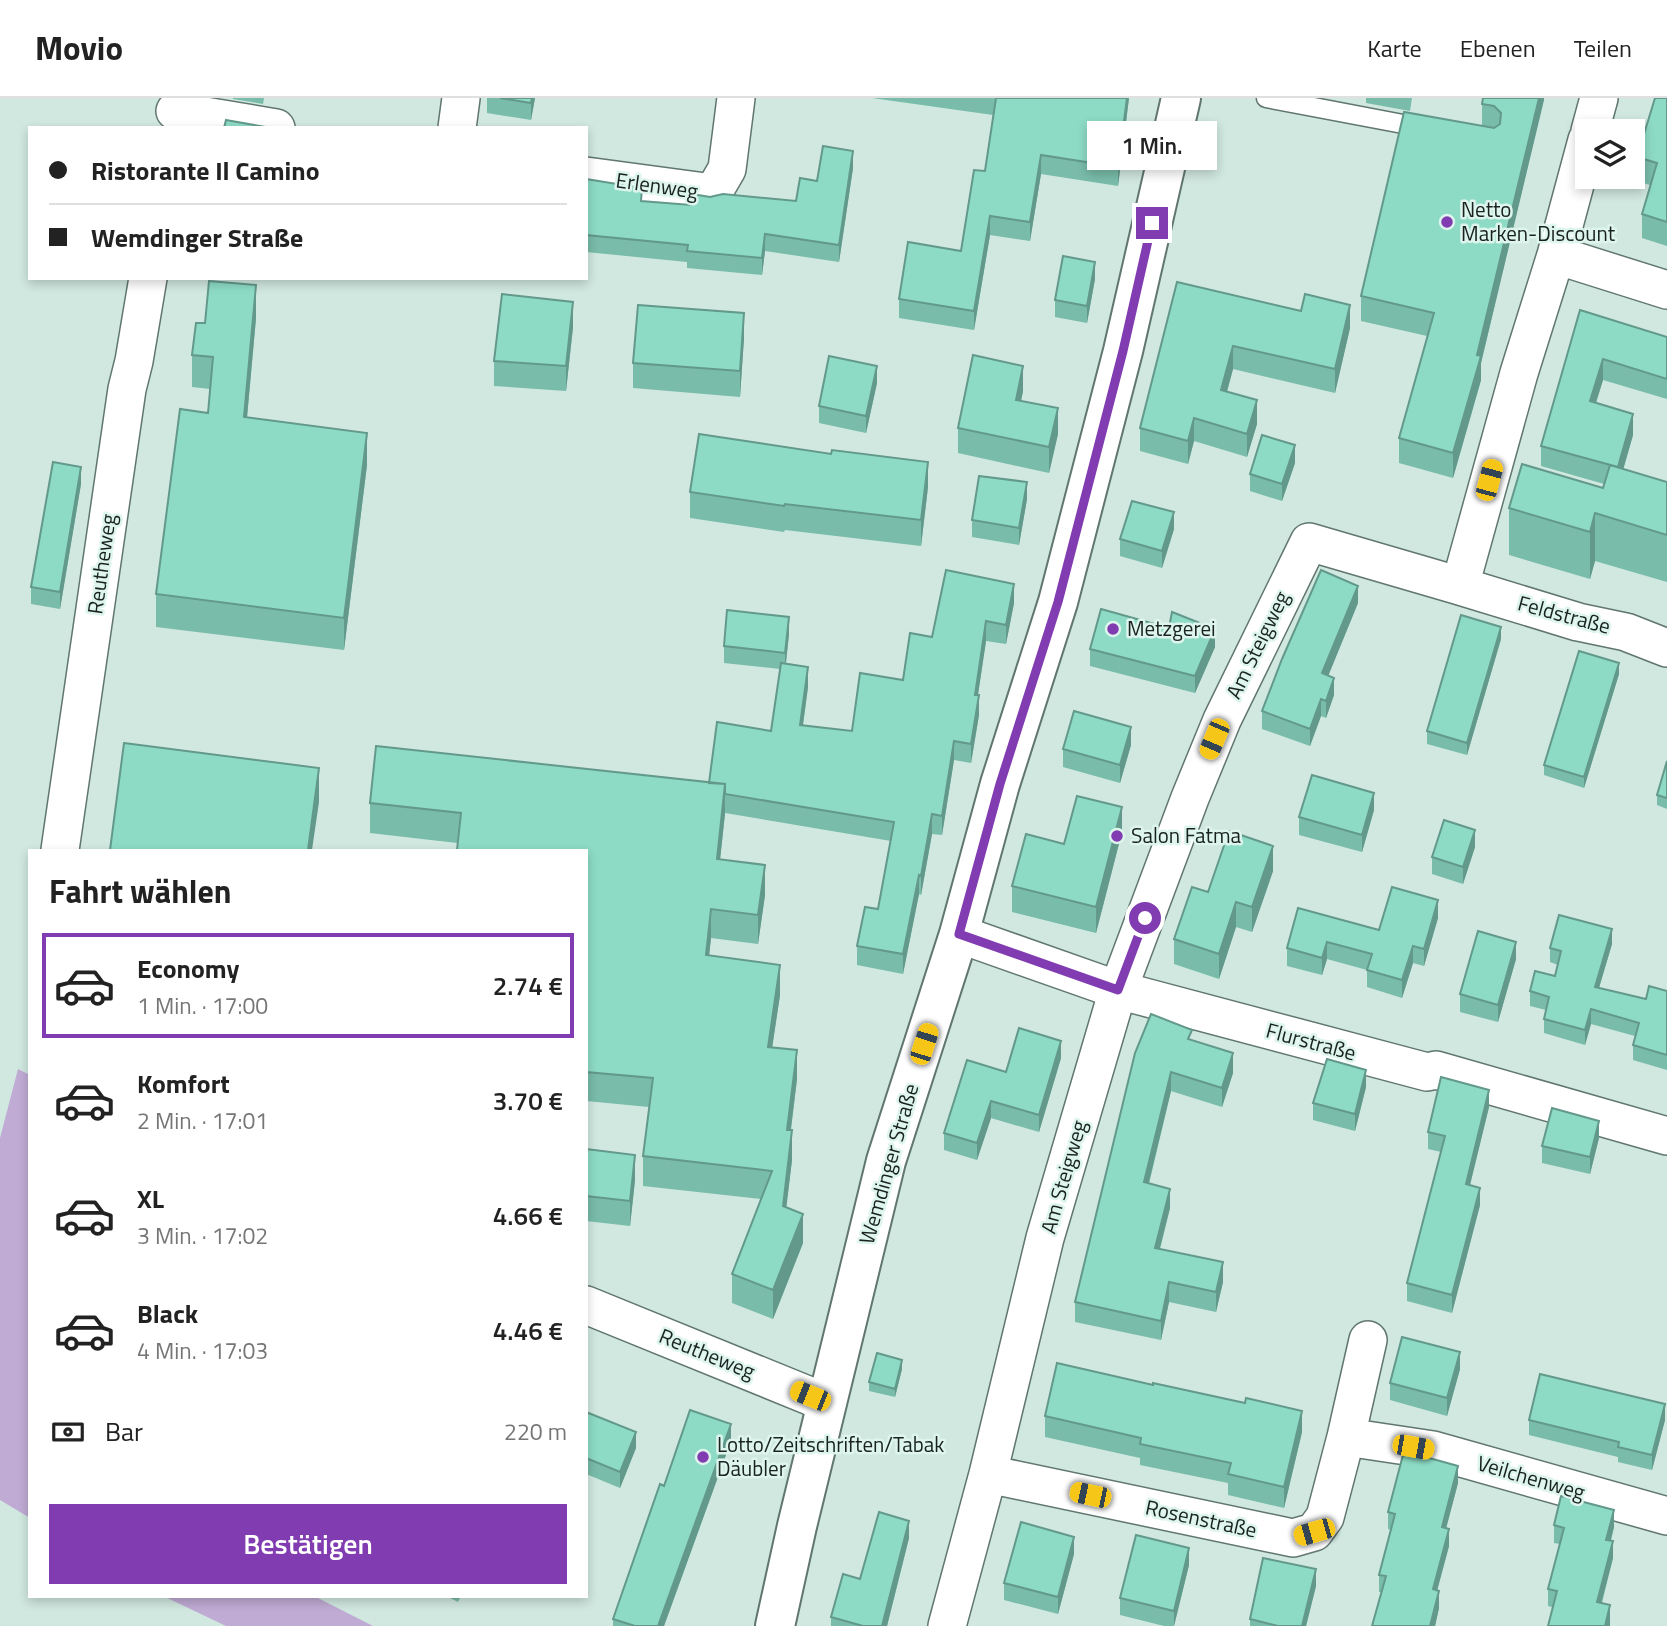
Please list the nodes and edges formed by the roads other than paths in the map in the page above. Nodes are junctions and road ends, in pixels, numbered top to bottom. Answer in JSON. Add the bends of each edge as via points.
{"nodes":[{"id":1,"x":461,"y":98,"type":"edge"},
{"id":2,"x":736,"y":98,"type":"edge"},
{"id":3,"x":1181,"y":98,"type":"edge"},
{"id":4,"x":1266,"y":98,"type":"edge"},
{"id":5,"x":1599,"y":98,"type":"edge"},
{"id":6,"x":175,"y":112,"type":"edge"},
{"id":7,"x":1593,"y":119,"type":"edge"},
{"id":8,"x":263,"y":126,"type":"edge"},
{"id":9,"x":457,"y":126,"type":"edge"},
{"id":10,"x":1441,"y":131,"type":"edge"},
{"id":11,"x":588,"y":176,"type":"edge"},
{"id":12,"x":1575,"y":185,"type":"edge"},
{"id":13,"x":1556,"y":255,"type":"junction"},
{"id":14,"x":148,"y":280,"type":"edge"},
{"id":15,"x":1667,"y":290,"type":"edge"},
{"id":16,"x":1460,"y":586,"type":"junction"},
{"id":17,"x":1667,"y":648,"type":"edge"},
{"id":18,"x":60,"y":849,"type":"edge"},
{"id":19,"x":959,"y":934,"type":"junction"},
{"id":20,"x":1118,"y":990,"type":"junction"},
{"id":21,"x":1667,"y":1136,"type":"edge"},
{"id":22,"x":588,"y":1306,"type":"edge"},
{"id":23,"x":1368,"y":1340,"type":"dead end"},
{"id":24,"x":827,"y":1403,"type":"junction"},
{"id":25,"x":1346,"y":1437,"type":"junction"},
{"id":26,"x":988,"y":1474,"type":"junction"},
{"id":27,"x":1667,"y":1516,"type":"edge"},
{"id":28,"x":775,"y":1626,"type":"edge"},
{"id":29,"x":947,"y":1626,"type":"edge"}],
"edges":[{"from":1,"to":9,"type":"street"},
{"from":2,"to":11,"type":"street","name":"Erlenweg","via":[[727,169],[713,193]]},
{"from":3,"to":19,"type":"main road","name":"Wemdinger Straße","via":[[1123,351],[1058,602],[1000,784]]},
{"from":4,"to":10,"type":"lane"},
{"from":5,"to":7,"type":"street"},
{"from":6,"to":8,"type":"street"},
{"from":12,"to":13,"type":"street"},
{"from":13,"to":15,"type":"street"},
{"from":13,"to":16,"type":"street"},
{"from":14,"to":18,"type":"street","name":"Reutheweg","via":[[127,389]]},
{"from":16,"to":17,"type":"street","name":"Feldstraße","via":[[1626,632]]},
{"from":16,"to":20,"type":"street","name":"Am Steigweg","via":[[1309,542],[1222,720]]},
{"from":19,"to":20,"type":"street","name":"Flurstraße"},
{"from":19,"to":24,"type":"main road","name":"Wemdinger Straße","via":[[886,1161]]},
{"from":20,"to":21,"type":"street","name":"Flurstraße","via":[[1414,1069],[1436,1070]]},
{"from":20,"to":26,"type":"street","name":"Am Steigweg","via":[[1045,1238]]},
{"from":22,"to":24,"type":"street","name":"Reutheweg"},
{"from":23,"to":25,"type":"street","name":"Rosenstraße"},
{"from":24,"to":28,"type":"main road","name":"Wemdinger Straße"},
{"from":25,"to":26,"type":"street","name":"Rosenstraße","via":[[1325,1517],[1314,1532],[1293,1538]]},
{"from":25,"to":27,"type":"street","name":"Veilchenweg","via":[[1433,1451]]},
{"from":26,"to":29,"type":"street","name":"Am Steigweg"}]}
